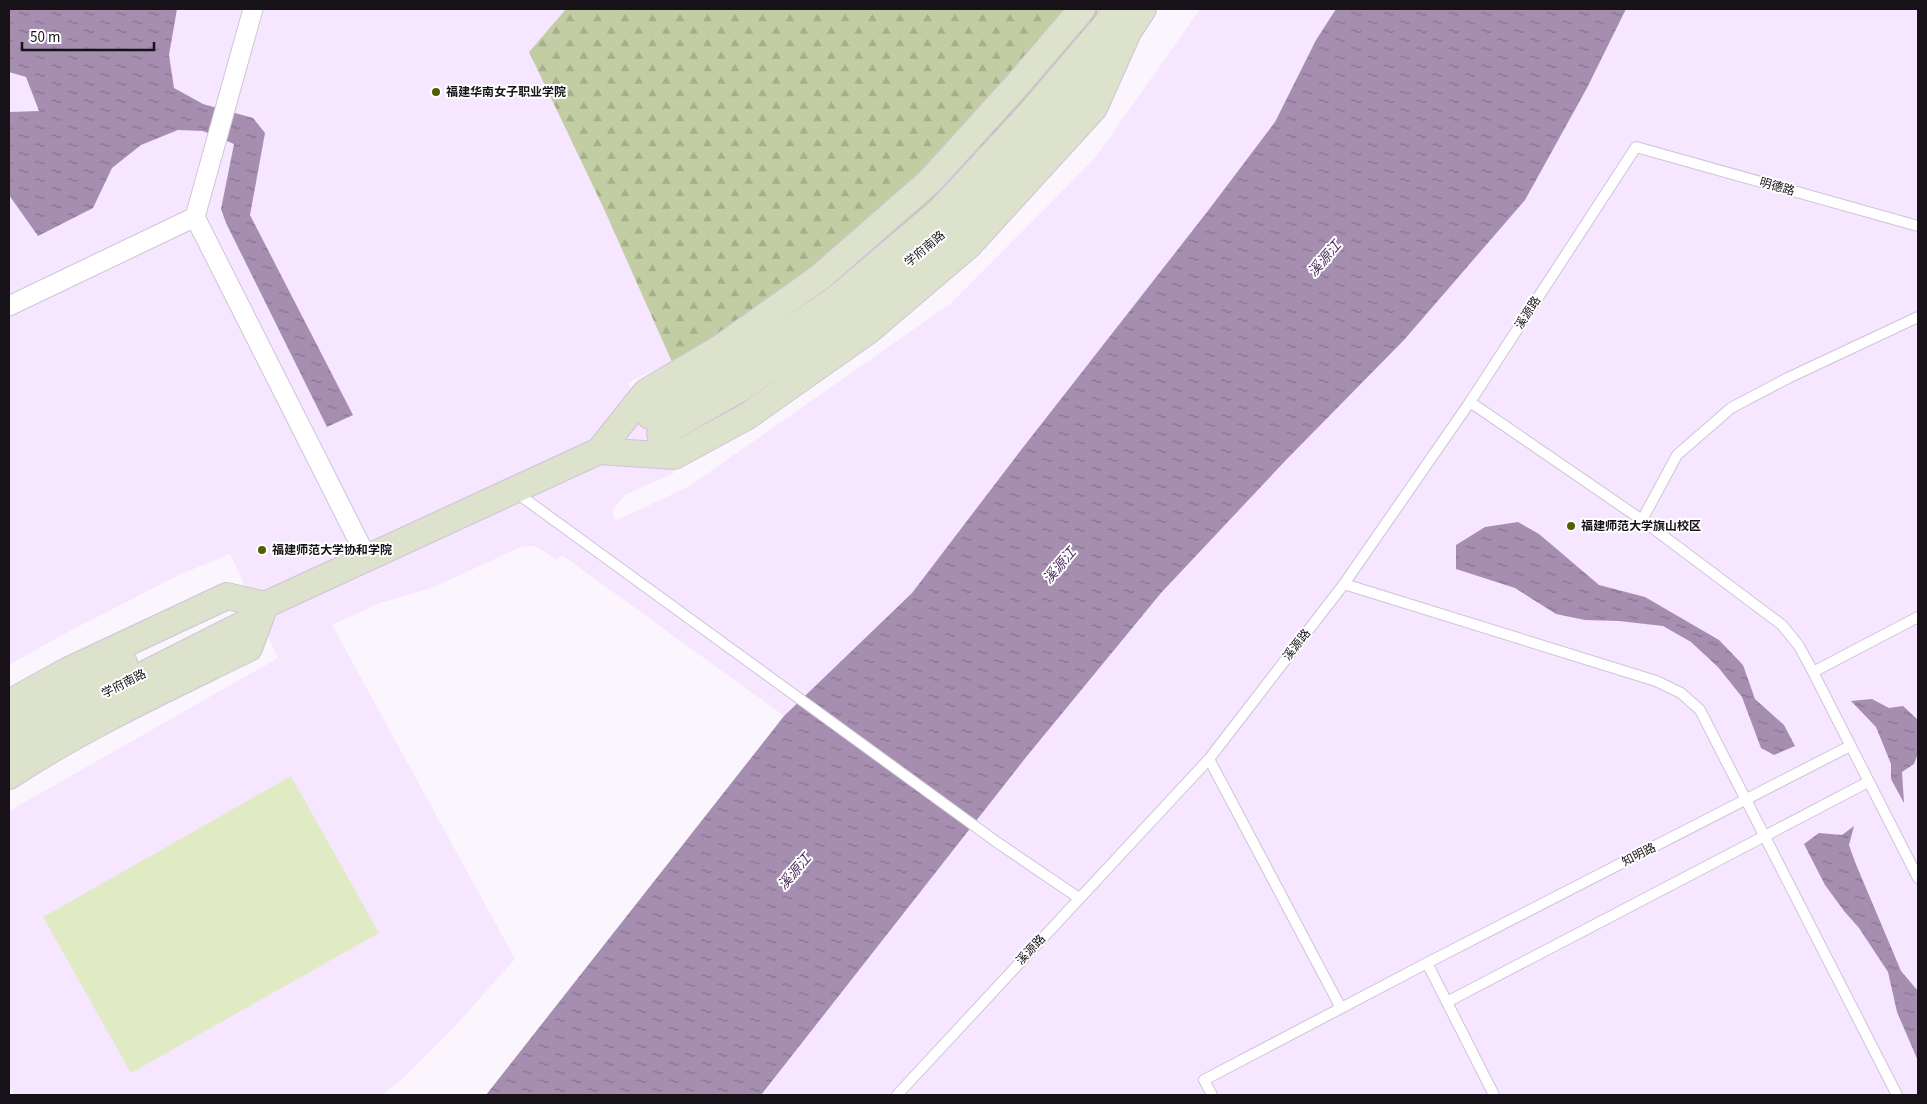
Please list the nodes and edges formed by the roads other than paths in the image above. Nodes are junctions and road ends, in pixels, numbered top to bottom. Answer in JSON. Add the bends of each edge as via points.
{"nodes":[{"id":1,"x":253,"y":9,"type":"edge"},
{"id":2,"x":1082,"y":9,"type":"edge"},
{"id":3,"x":1117,"y":9,"type":"edge"},
{"id":4,"x":1143,"y":9,"type":"edge"},
{"id":5,"x":1128,"y":32,"type":"junction"},
{"id":6,"x":1636,"y":147,"type":"joint"},
{"id":7,"x":195,"y":216,"type":"junction"},
{"id":8,"x":1918,"y":226,"type":"edge"},
{"id":9,"x":9,"y":306,"type":"edge"},
{"id":10,"x":1918,"y":317,"type":"edge"},
{"id":11,"x":1470,"y":402,"type":"junction"},
{"id":12,"x":599,"y":451,"type":"junction"},
{"id":13,"x":513,"y":491,"type":"junction"},
{"id":14,"x":1642,"y":520,"type":"junction"},
{"id":15,"x":367,"y":558,"type":"junction"},
{"id":16,"x":1344,"y":584,"type":"junction"},
{"id":17,"x":265,"y":605,"type":"junction"},
{"id":18,"x":1918,"y":617,"type":"edge"},
{"id":19,"x":1813,"y":672,"type":"junction"},
{"id":20,"x":9,"y":703,"type":"edge"},
{"id":21,"x":9,"y":724,"type":"edge"},
{"id":22,"x":1850,"y":746,"type":"junction"},
{"id":23,"x":9,"y":747,"type":"edge"},
{"id":24,"x":1209,"y":759,"type":"junction"},
{"id":25,"x":9,"y":776,"type":"edge"},
{"id":26,"x":1868,"y":782,"type":"junction"},
{"id":27,"x":1746,"y":800,"type":"junction"},
{"id":28,"x":1764,"y":836,"type":"junction"},
{"id":29,"x":1914,"y":861,"type":"edge"},
{"id":30,"x":1918,"y":878,"type":"edge"},
{"id":31,"x":1079,"y":898,"type":"junction"},
{"id":32,"x":1427,"y":963,"type":"junction"},
{"id":33,"x":1446,"y":1002,"type":"junction"},
{"id":34,"x":1341,"y":1008,"type":"junction"},
{"id":35,"x":897,"y":1095,"type":"edge"},
{"id":36,"x":1212,"y":1095,"type":"edge"},
{"id":37,"x":1494,"y":1095,"type":"edge"},
{"id":38,"x":1897,"y":1095,"type":"edge"}],
"edges":[{"from":1,"to":7,"type":"street"},
{"from":2,"to":12,"type":"main road","via":[[930,181],[819,278],[719,350],[646,392]]},
{"from":3,"to":5,"type":"main road","name":"学府南路","via":[[1030,114],[940,211],[836,299],[655,425],[741,388],[848,314],[952,226],[1045,130]]},
{"from":4,"to":5,"type":"main road","name":"学府南路"},
{"from":5,"to":12,"type":"main road","via":[[1094,108],[969,245],[868,332],[746,417],[674,456]]},
{"from":6,"to":8,"type":"lane","name":"明德路"},
{"from":6,"to":11,"type":"lane","name":"溪源路"},
{"from":7,"to":9,"type":"street"},
{"from":7,"to":15,"type":"street"},
{"from":10,"to":14,"type":"lane","via":[[1731,408],[1678,455]]},
{"from":11,"to":14,"type":"lane"},
{"from":11,"to":16,"type":"lane","name":"溪源路"},
{"from":12,"to":13,"type":"main road"},
{"from":13,"to":15,"type":"main road"},
{"from":13,"to":31,"type":"lane","via":[[998,843]]},
{"from":14,"to":19,"type":"lane","via":[[1782,625],[1799,646]]},
{"from":15,"to":17,"type":"main road"},
{"from":16,"to":24,"type":"lane","name":"溪源路"},
{"from":16,"to":27,"type":"lane","via":[[1656,681],[1681,693],[1700,710]]},
{"from":17,"to":20,"type":"main road","via":[[227,596],[67,671]]},
{"from":17,"to":25,"type":"main road","via":[[249,648],[96,724]]},
{"from":18,"to":19,"type":"lane"},
{"from":19,"to":22,"type":"lane"},
{"from":21,"to":23,"type":"main road","name":"学府南路","via":[[78,686],[238,617]]},
{"from":22,"to":26,"type":"lane"},
{"from":22,"to":27,"type":"lane","name":"知明路"},
{"from":24,"to":31,"type":"lane","name":"溪源路"},
{"from":24,"to":34,"type":"lane"},
{"from":26,"to":28,"type":"lane"},
{"from":26,"to":29,"type":"lane"},
{"from":27,"to":28,"type":"lane"},
{"from":27,"to":32,"type":"lane","name":"知明路"},
{"from":28,"to":33,"type":"lane"},
{"from":28,"to":38,"type":"lane"},
{"from":29,"to":30,"type":"lane"},
{"from":31,"to":35,"type":"lane","name":"溪源路"},
{"from":32,"to":33,"type":"lane"},
{"from":32,"to":34,"type":"lane","name":"知明路"},
{"from":33,"to":37,"type":"lane"},
{"from":34,"to":36,"type":"lane","name":"知明路","via":[[1204,1080]]}]}
